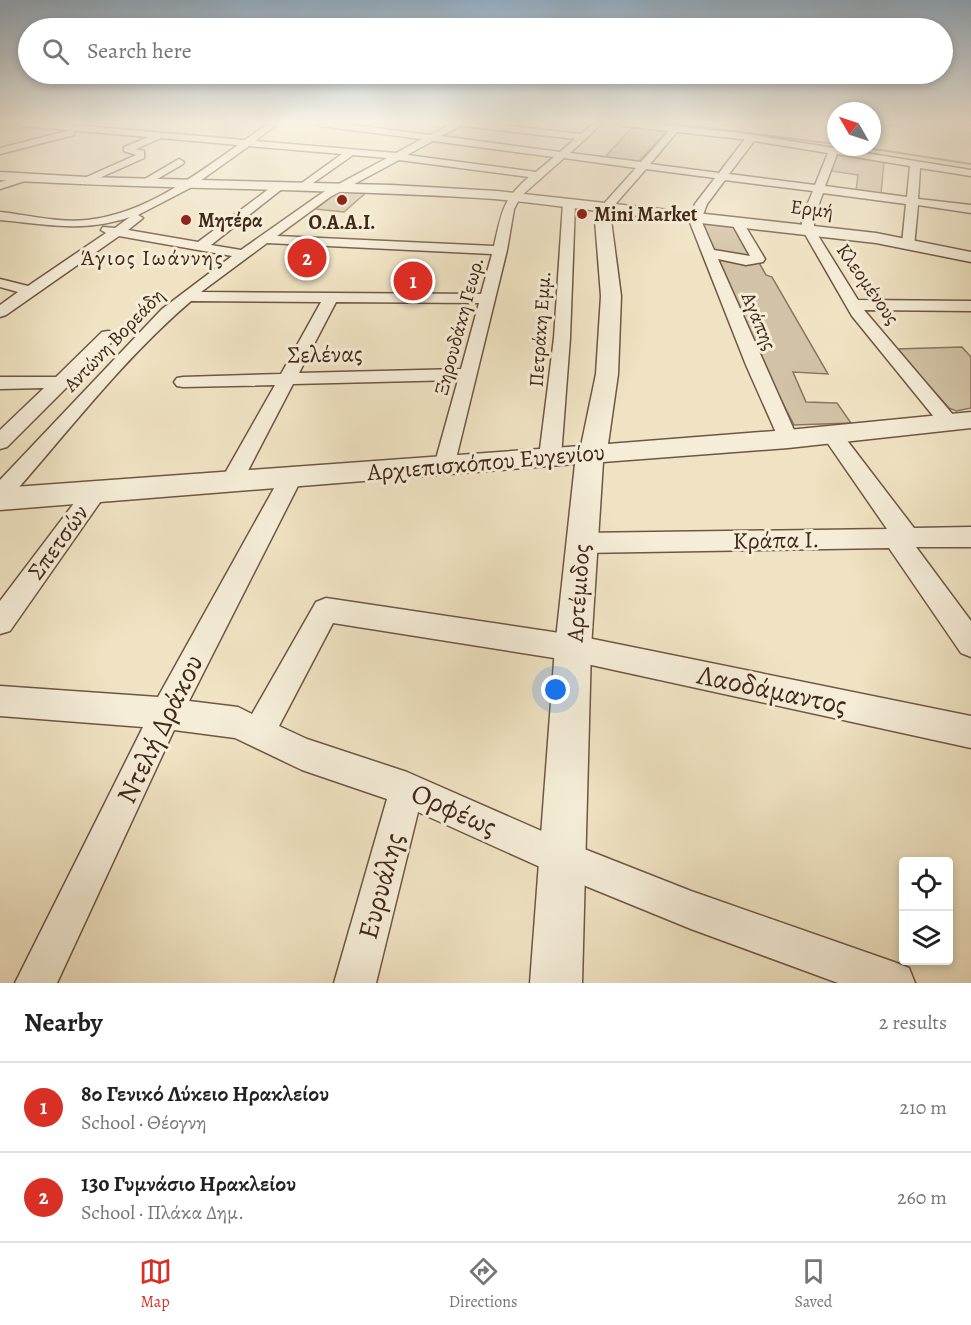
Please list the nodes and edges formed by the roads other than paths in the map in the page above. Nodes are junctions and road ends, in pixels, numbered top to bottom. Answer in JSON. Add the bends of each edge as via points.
{"nodes":[{"id":1,"x":113,"y":169,"type":"edge"},
{"id":2,"x":167,"y":169,"type":"edge"},
{"id":3,"x":209,"y":169,"type":"edge"},
{"id":4,"x":329,"y":169,"type":"edge"},
{"id":5,"x":372,"y":169,"type":"edge"},
{"id":6,"x":528,"y":169,"type":"edge"},
{"id":7,"x":545,"y":169,"type":"edge"},
{"id":8,"x":639,"y":169,"type":"edge"},
{"id":9,"x":662,"y":169,"type":"edge"},
{"id":10,"x":728,"y":169,"type":"edge"},
{"id":11,"x":827,"y":169,"type":"edge"},
{"id":12,"x":915,"y":169,"type":"edge"},
{"id":13,"x":945,"y":169,"type":"edge"},
{"id":14,"x":971,"y":173,"type":"edge"},
{"id":15,"x":538,"y":175,"type":"junction"},
{"id":16,"x":0,"y":176,"type":"edge"},
{"id":17,"x":722,"y":177,"type":"junction"},
{"id":18,"x":24,"y":178,"type":"junction"},
{"id":19,"x":86,"y":182,"type":"junction"},
{"id":20,"x":143,"y":183,"type":"junction"},
{"id":21,"x":187,"y":184,"type":"junction"},
{"id":22,"x":0,"y":186,"type":"edge"},
{"id":23,"x":278,"y":187,"type":"junction"},
{"id":24,"x":303,"y":188,"type":"junction"},
{"id":25,"x":337,"y":188,"type":"junction"},
{"id":26,"x":820,"y":189,"type":"junction"},
{"id":27,"x":513,"y":197,"type":"junction"},
{"id":28,"x":913,"y":202,"type":"junction"},
{"id":29,"x":569,"y":203,"type":"junction"},
{"id":30,"x":154,"y":204,"type":"junction"},
{"id":31,"x":607,"y":207,"type":"junction"},
{"id":32,"x":971,"y":209,"type":"edge"},
{"id":33,"x":0,"y":216,"type":"edge"},
{"id":34,"x":695,"y":217,"type":"junction"},
{"id":35,"x":737,"y":222,"type":"junction"},
{"id":36,"x":87,"y":224,"type":"junction"},
{"id":37,"x":808,"y":230,"type":"junction"},
{"id":38,"x":116,"y":232,"type":"junction"},
{"id":39,"x":264,"y":238,"type":"junction"},
{"id":40,"x":909,"y":244,"type":"junction"},
{"id":41,"x":200,"y":248,"type":"junction"},
{"id":42,"x":500,"y":250,"type":"junction"},
{"id":43,"x":708,"y":253,"type":"junction"},
{"id":44,"x":242,"y":254,"type":"junction"},
{"id":45,"x":971,"y":257,"type":"edge"},
{"id":46,"x":0,"y":283,"type":"edge"},
{"id":47,"x":30,"y":291,"type":"junction"},
{"id":48,"x":187,"y":296,"type":"junction"},
{"id":49,"x":331,"y":298,"type":"junction"},
{"id":50,"x":486,"y":299,"type":"junction"},
{"id":51,"x":853,"y":305,"type":"junction"},
{"id":52,"x":971,"y":306,"type":"edge"},
{"id":53,"x":0,"y":312,"type":"edge"},
{"id":54,"x":108,"y":336,"type":"dead end"},
{"id":55,"x":467,"y":374,"type":"junction"},
{"id":56,"x":285,"y":379,"type":"junction"},
{"id":57,"x":60,"y":382,"type":"junction"},
{"id":58,"x":183,"y":382,"type":"dead end"},
{"id":59,"x":0,"y":383,"type":"edge"},
{"id":60,"x":961,"y":421,"type":"edge"},
{"id":61,"x":832,"y":435,"type":"junction"},
{"id":62,"x":788,"y":439,"type":"junction"},
{"id":63,"x":0,"y":442,"type":"edge"},
{"id":64,"x":590,"y":454,"type":"junction"},
{"id":65,"x":550,"y":457,"type":"junction"},
{"id":66,"x":445,"y":466,"type":"junction"},
{"id":67,"x":291,"y":478,"type":"junction"},
{"id":68,"x":231,"y":482,"type":"junction"},
{"id":69,"x":95,"y":492,"type":"junction"},
{"id":70,"x":0,"y":494,"type":"edge"},
{"id":71,"x":0,"y":499,"type":"edge"},
{"id":72,"x":971,"y":537,"type":"edge"},
{"id":73,"x":902,"y":539,"type":"junction"},
{"id":74,"x":581,"y":543,"type":"junction"},
{"id":75,"x":0,"y":622,"type":"edge"},
{"id":76,"x":971,"y":644,"type":"edge"},
{"id":77,"x":573,"y":648,"type":"junction"},
{"id":78,"x":0,"y":701,"type":"edge"},
{"id":79,"x":166,"y":713,"type":"junction"},
{"id":80,"x":971,"y":732,"type":"edge"},
{"id":81,"x":259,"y":734,"type":"junction"},
{"id":82,"x":407,"y":789,"type":"junction"},
{"id":83,"x":562,"y":858,"type":"junction"},
{"id":84,"x":888,"y":982,"type":"edge"},
{"id":85,"x":36,"y":983,"type":"edge"},
{"id":86,"x":355,"y":983,"type":"edge"},
{"id":87,"x":556,"y":983,"type":"edge"}],
"edges":[{"from":1,"to":19,"type":"street"},
{"from":2,"to":20,"type":"street"},
{"from":3,"to":21,"type":"street"},
{"from":4,"to":24,"type":"street"},
{"from":5,"to":25,"type":"street","name":"Αντώνη Βορεάδη"},
{"from":6,"to":15,"type":"street"},
{"from":7,"to":15,"type":"street"},
{"from":8,"to":31,"type":"street"},
{"from":9,"to":17,"type":"street"},
{"from":10,"to":17,"type":"street"},
{"from":11,"to":26,"type":"street","name":"Κλεομένους"},
{"from":12,"to":28,"type":"street"},
{"from":13,"to":14,"type":"street"},
{"from":15,"to":27,"type":"street"},
{"from":16,"to":18,"type":"street","name":"Ερμή"},
{"from":17,"to":26,"type":"street"},
{"from":17,"to":34,"type":"street"},
{"from":18,"to":19,"type":"street","name":"Ερμή"},
{"from":18,"to":22,"type":"street"},
{"from":19,"to":20,"type":"street","name":"Ερμή"},
{"from":20,"to":21,"type":"street","name":"Ερμή"},
{"from":21,"to":23,"type":"street","name":"Ερμή"},
{"from":21,"to":30,"type":"street"},
{"from":23,"to":24,"type":"street","name":"Ερμή"},
{"from":23,"to":41,"type":"street"},
{"from":24,"to":25,"type":"street","name":"Ερμή"},
{"from":25,"to":27,"type":"street","name":"Ερμή"},
{"from":25,"to":39,"type":"street","name":"Αντώνη Βορεάδη"},
{"from":26,"to":28,"type":"street"},
{"from":26,"to":37,"type":"street","name":"Κλεομένους","via":[[808,217]]},
{"from":27,"to":29,"type":"street","name":"Ερμή"},
{"from":27,"to":42,"type":"street","name":"Ξηρουδάκη Γεωρ."},
{"from":28,"to":32,"type":"street"},
{"from":28,"to":40,"type":"street"},
{"from":29,"to":31,"type":"street","name":"Ερμή"},
{"from":29,"to":65,"type":"street","name":"Πετράκη Εμμ.","via":[[562,338]]},
{"from":30,"to":36,"type":"street"},
{"from":30,"to":38,"type":"street"},
{"from":31,"to":34,"type":"street","name":"Ερμή"},
{"from":31,"to":64,"type":"street","name":"Αρτέμιδος","via":[[603,220],[611,296],[607,374],[598,431]]},
{"from":33,"to":36,"type":"street"},
{"from":34,"to":35,"type":"street","name":"Ερμή"},
{"from":34,"to":43,"type":"street","name":"Αγάπης"},
{"from":35,"to":37,"type":"street","name":"Ερμή"},
{"from":35,"to":43,"type":"street","via":[[758,257],[756,260]]},
{"from":36,"to":38,"type":"street"},
{"from":37,"to":40,"type":"street","name":"Ερμή"},
{"from":37,"to":51,"type":"street","name":"Κλεομένους"},
{"from":38,"to":41,"type":"street"},
{"from":38,"to":47,"type":"street"},
{"from":39,"to":42,"type":"street"},
{"from":39,"to":44,"type":"street","name":"Αντώνη Βορεάδη"},
{"from":40,"to":45,"type":"street","name":"Ερμή"},
{"from":41,"to":44,"type":"street"},
{"from":42,"to":50,"type":"street","name":"Ξηρουδάκη Γεωρ."},
{"from":43,"to":62,"type":"street","name":"Αγάπης"},
{"from":44,"to":48,"type":"street","name":"Αντώνη Βορεάδη"},
{"from":46,"to":47,"type":"street"},
{"from":47,"to":53,"type":"street"},
{"from":48,"to":49,"type":"street"},
{"from":48,"to":70,"type":"street","name":"Αντώνη Βορεάδη","via":[[97,386]]},
{"from":49,"to":50,"type":"street"},
{"from":49,"to":56,"type":"street"},
{"from":50,"to":55,"type":"street","name":"Ξηρουδάκη Γεωρ."},
{"from":51,"to":52,"type":"street"},
{"from":51,"to":60,"type":"street","name":"Κλεομένους"},
{"from":54,"to":57,"type":"street"},
{"from":55,"to":56,"type":"street","name":"Σελένας"},
{"from":55,"to":66,"type":"street","name":"Ξηρουδάκη Γεωρ."},
{"from":56,"to":58,"type":"street","name":"Σελένας"},
{"from":56,"to":68,"type":"street"},
{"from":57,"to":59,"type":"street"},
{"from":57,"to":63,"type":"street"},
{"from":60,"to":61,"type":"street","name":"Αρχιεπισκόπου Ευγενίου"},
{"from":61,"to":62,"type":"street","name":"Αρχιεπισκόπου Ευγενίου"},
{"from":61,"to":73,"type":"street"},
{"from":62,"to":64,"type":"street","name":"Αρχιεπισκόπου Ευγενίου"},
{"from":64,"to":65,"type":"street","name":"Αρχιεπισκόπου Ευγενίου"},
{"from":64,"to":74,"type":"street","name":"Αρτέμιδος"},
{"from":65,"to":66,"type":"street","name":"Αρχιεπισκόπου Ευγενίου"},
{"from":66,"to":67,"type":"street","name":"Αρχιεπισκόπου Ευγενίου"},
{"from":67,"to":68,"type":"street","name":"Αρχιεπισκόπου Ευγενίου"},
{"from":67,"to":79,"type":"street","name":"Ντελή Δράκου"},
{"from":68,"to":69,"type":"street","name":"Αρχιεπισκόπου Ευγενίου"},
{"from":69,"to":71,"type":"street","name":"Αρχιεπισκόπου Ευγενίου"},
{"from":69,"to":75,"type":"street","name":"Σπετσών"},
{"from":72,"to":73,"type":"street","name":"Κράπα Ι."},
{"from":73,"to":74,"type":"street","name":"Κράπα Ι."},
{"from":73,"to":76,"type":"street"},
{"from":74,"to":77,"type":"street","name":"Αρτέμιδος"},
{"from":77,"to":80,"type":"street","name":"Λαοδάμαντος"},
{"from":77,"to":81,"type":"street","via":[[326,610]]},
{"from":77,"to":83,"type":"street","name":"Αρτέμιδος"},
{"from":78,"to":79,"type":"street","name":"Ορφέως"},
{"from":79,"to":81,"type":"street","name":"Ορφέως","via":[[238,723]]},
{"from":79,"to":85,"type":"street","name":"Ντελή Δράκου"},
{"from":81,"to":82,"type":"street","name":"Ορφέως","via":[[302,754]]},
{"from":82,"to":83,"type":"street","name":"Ορφέως"},
{"from":82,"to":86,"type":"street","name":"Ευρυάλης"},
{"from":83,"to":84,"type":"street","name":"Ορφέως"},
{"from":83,"to":87,"type":"street","name":"Αρτέμιδος"}]}
